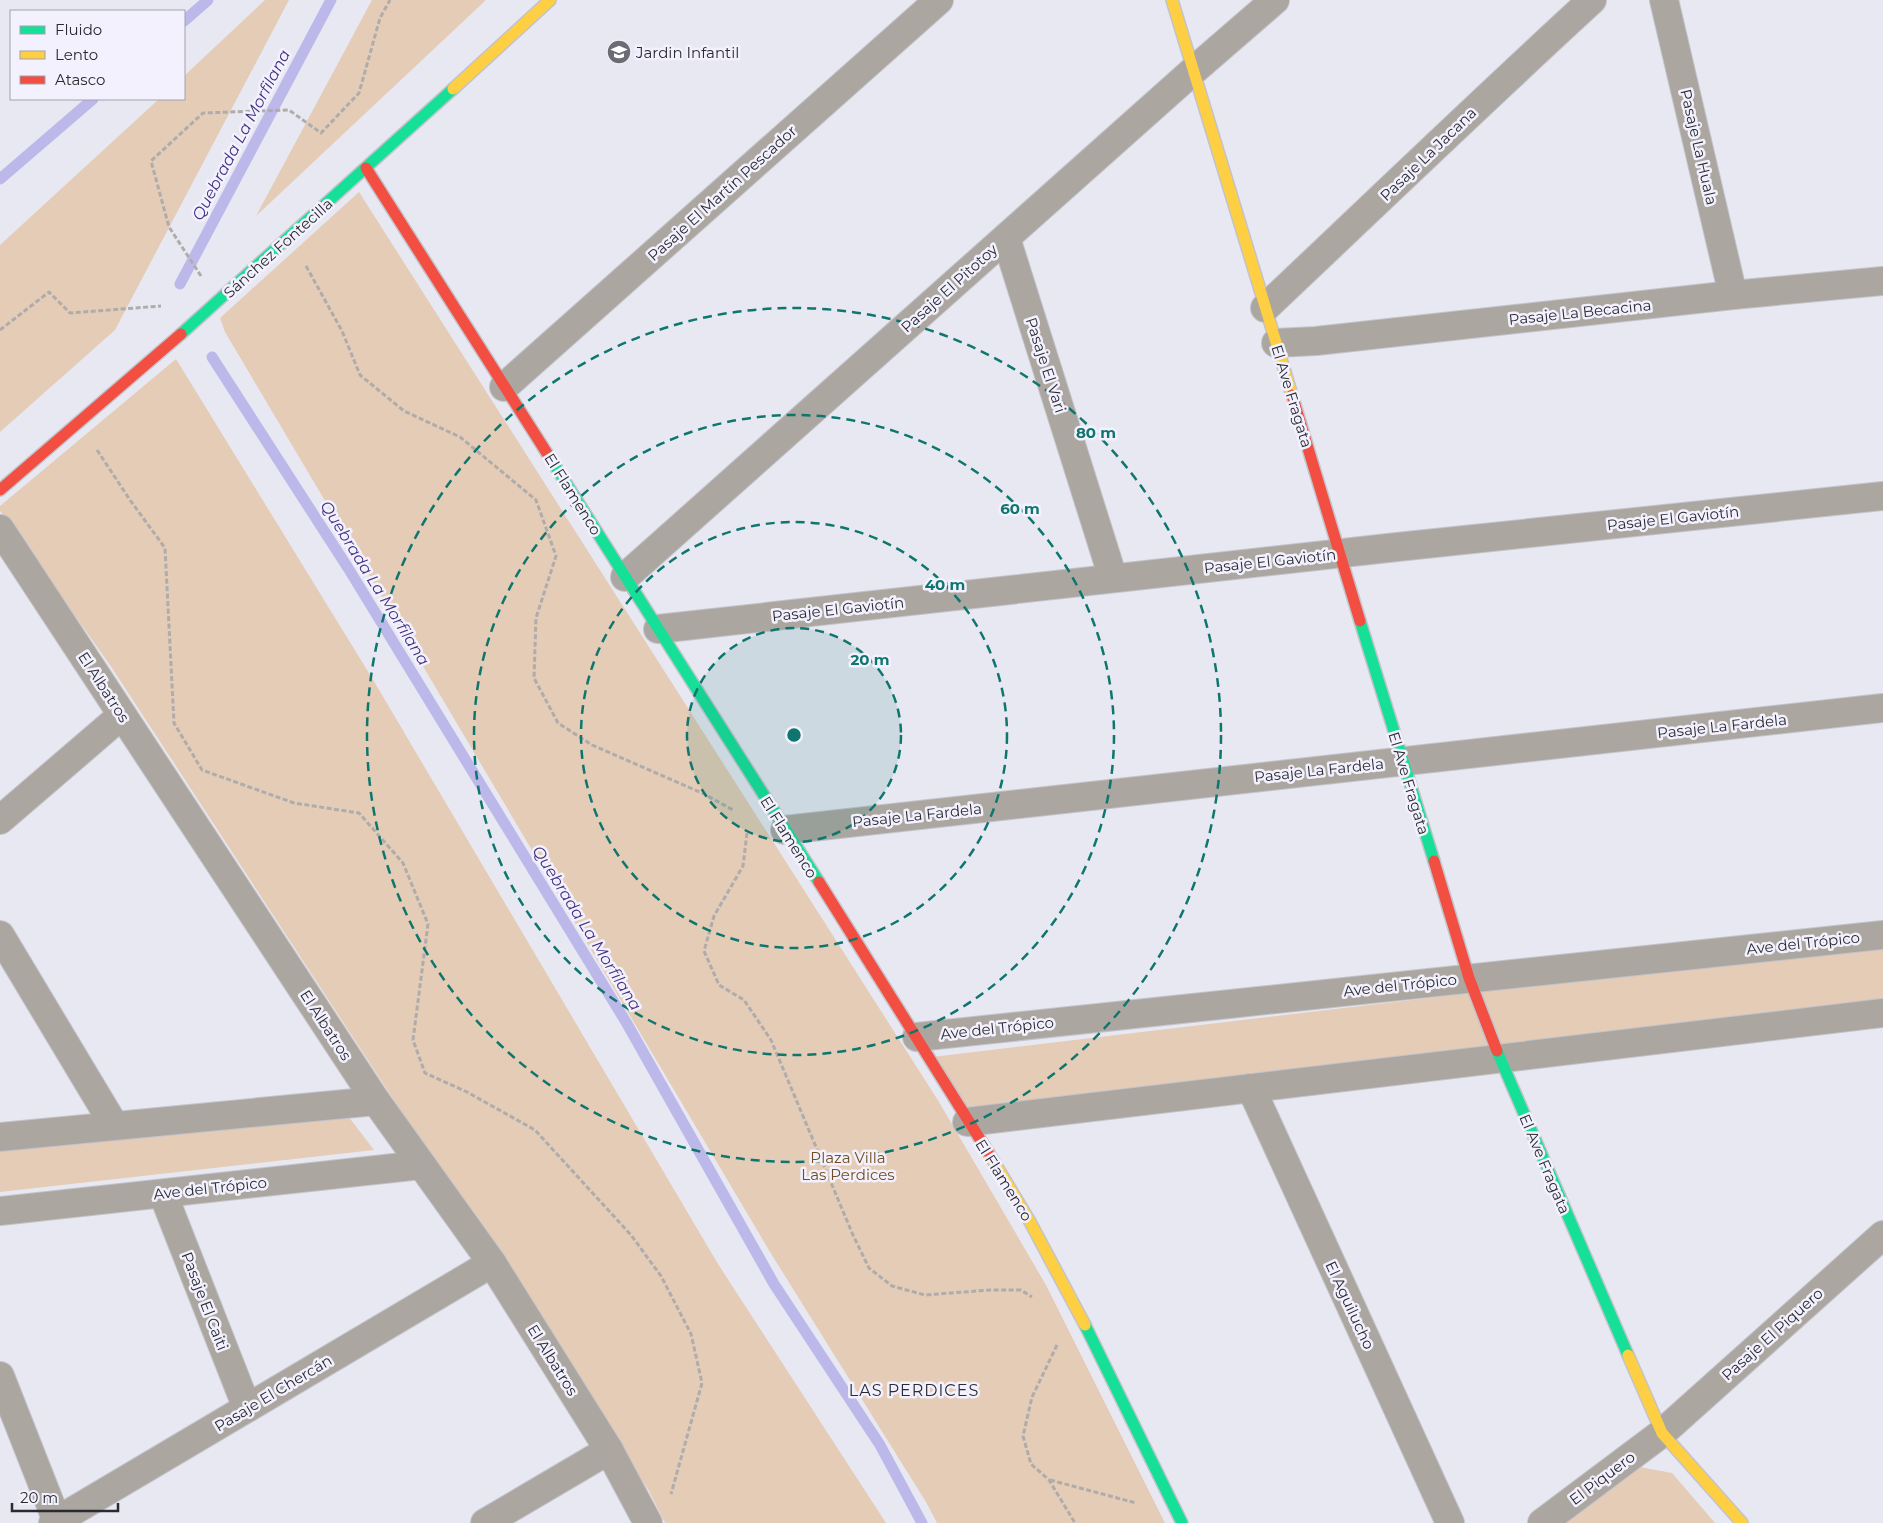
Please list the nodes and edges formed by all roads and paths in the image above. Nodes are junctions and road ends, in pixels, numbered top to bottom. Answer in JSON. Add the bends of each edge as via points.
{"nodes":[{"id":1,"x":390,"y":0,"type":"edge"},
{"id":2,"x":550,"y":0,"type":"edge"},
{"id":3,"x":939,"y":0,"type":"edge"},
{"id":4,"x":1172,"y":0,"type":"edge"},
{"id":5,"x":1275,"y":0,"type":"edge"},
{"id":6,"x":1592,"y":0,"type":"edge"},
{"id":7,"x":1664,"y":0,"type":"edge"},
{"id":8,"x":1193,"y":71,"type":"junction"},
{"id":9,"x":366,"y":168,"type":"junction"},
{"id":10,"x":289,"y":237,"type":"junction"},
{"id":11,"x":1006,"y":238,"type":"junction"},
{"id":12,"x":1883,"y":281,"type":"edge"},
{"id":13,"x":1733,"y":295,"type":"junction"},
{"id":14,"x":218,"y":302,"type":"junction"},
{"id":15,"x":169,"y":306,"type":"dead end"},
{"id":16,"x":1265,"y":308,"type":"junction"},
{"id":17,"x":0,"y":330,"type":"edge"},
{"id":18,"x":1276,"y":343,"type":"junction"},
{"id":19,"x":504,"y":387,"type":"junction"},
{"id":20,"x":78,"y":423,"type":"junction"},
{"id":21,"x":0,"y":490,"type":"edge"},
{"id":22,"x":1883,"y":496,"type":"edge"},
{"id":23,"x":0,"y":529,"type":"edge"},
{"id":24,"x":1340,"y":553,"type":"junction"},
{"id":25,"x":625,"y":577,"type":"junction"},
{"id":26,"x":1113,"y":578,"type":"junction"},
{"id":27,"x":658,"y":629,"type":"junction"},
{"id":28,"x":1883,"y":708,"type":"edge"},
{"id":29,"x":122,"y":715,"type":"junction"},
{"id":30,"x":1402,"y":761,"type":"junction"},
{"id":31,"x":737,"y":816,"type":"dead end"},
{"id":32,"x":0,"y":820,"type":"edge"},
{"id":33,"x":742,"y":825,"type":"dead end"},
{"id":34,"x":785,"y":830,"type":"junction"},
{"id":35,"x":0,"y":935,"type":"edge"},
{"id":36,"x":1883,"y":935,"type":"edge"},
{"id":37,"x":1468,"y":978,"type":"junction"},
{"id":38,"x":1883,"y":1012,"type":"edge"},
{"id":39,"x":917,"y":1037,"type":"junction"},
{"id":40,"x":1499,"y":1057,"type":"junction"},
{"id":41,"x":1251,"y":1088,"type":"junction"},
{"id":42,"x":376,"y":1101,"type":"junction"},
{"id":43,"x":967,"y":1122,"type":"junction"},
{"id":44,"x":114,"y":1125,"type":"junction"},
{"id":45,"x":0,"y":1137,"type":"edge"},
{"id":46,"x":421,"y":1165,"type":"junction"},
{"id":47,"x":163,"y":1194,"type":"junction"},
{"id":48,"x":0,"y":1211,"type":"edge"},
{"id":49,"x":1883,"y":1235,"type":"edge"},
{"id":50,"x":492,"y":1263,"type":"junction"},
{"id":51,"x":1037,"y":1300,"type":"dead end"},
{"id":52,"x":1060,"y":1339,"type":"dead end"},
{"id":53,"x":0,"y":1376,"type":"edge"},
{"id":54,"x":247,"y":1408,"type":"junction"},
{"id":55,"x":1662,"y":1433,"type":"junction"},
{"id":56,"x":609,"y":1450,"type":"junction"},
{"id":57,"x":1049,"y":1480,"type":"junction"},
{"id":58,"x":671,"y":1495,"type":"dead end"},
{"id":59,"x":1180,"y":1518,"type":"edge"},
{"id":60,"x":55,"y":1522,"type":"edge"},
{"id":61,"x":485,"y":1523,"type":"edge"},
{"id":62,"x":648,"y":1523,"type":"edge"},
{"id":63,"x":1075,"y":1523,"type":"edge"},
{"id":64,"x":1450,"y":1523,"type":"edge"},
{"id":65,"x":1542,"y":1523,"type":"edge"},
{"id":66,"x":1742,"y":1523,"type":"edge"}],
"edges":[{"from":1,"to":14,"type":"path","via":[[380,18],[359,93],[322,133],[289,110],[203,113],[151,161],[170,227]]},
{"from":2,"to":9,"type":"street","name":"Sánchez Fontecilla"},
{"from":3,"to":19,"type":"street","name":"Pasaje El Martín Pescador"},
{"from":4,"to":8,"type":"street","name":"El Ave Fragata"},
{"from":5,"to":8,"type":"street","name":"Pasaje El Pitotoy"},
{"from":6,"to":16,"type":"street","name":"Pasaje La Jacana"},
{"from":7,"to":13,"type":"street","name":"Pasaje La Huala"},
{"from":8,"to":11,"type":"street","name":"Pasaje El Pitotoy"},
{"from":8,"to":16,"type":"street","name":"El Ave Fragata"},
{"from":9,"to":10,"type":"street","name":"Sánchez Fontecilla"},
{"from":9,"to":19,"type":"street","name":"El Flamenco"},
{"from":10,"to":14,"type":"street","name":"Sánchez Fontecilla"},
{"from":10,"to":31,"type":"path","via":[[342,331],[360,375],[404,410],[460,437],[536,500],[556,556],[536,618],[534,678],[558,723],[592,745],[731,808]]},
{"from":11,"to":25,"type":"street","name":"Pasaje El Pitotoy"},
{"from":11,"to":26,"type":"street","name":"Pasaje El Vari"},
{"from":12,"to":13,"type":"street","name":"Pasaje La Becacina"},
{"from":13,"to":18,"type":"street","name":"Pasaje La Becacina","via":[[1316,342]]},
{"from":14,"to":20,"type":"street","name":"Sánchez Fontecilla"},
{"from":15,"to":17,"type":"path","via":[[70,313],[49,292]]},
{"from":16,"to":18,"type":"street","name":"El Ave Fragata"},
{"from":18,"to":24,"type":"street","name":"El Ave Fragata"},
{"from":19,"to":25,"type":"street","name":"El Flamenco"},
{"from":20,"to":21,"type":"street","name":"Sánchez Fontecilla"},
{"from":20,"to":58,"type":"path","via":[[165,548],[174,723],[202,770],[294,803],[359,814],[403,863],[428,924],[413,1040],[425,1073],[535,1130],[631,1235],[661,1276],[691,1334],[702,1383]]},
{"from":22,"to":24,"type":"street","name":"Pasaje El Gaviotín"},
{"from":23,"to":29,"type":"street","name":"El Albatros"},
{"from":24,"to":26,"type":"street","name":"Pasaje El Gaviotín"},
{"from":24,"to":30,"type":"street","name":"El Ave Fragata"},
{"from":25,"to":27,"type":"street","name":"El Flamenco"},
{"from":26,"to":27,"type":"street","name":"Pasaje El Gaviotín"},
{"from":27,"to":34,"type":"street","name":"El Flamenco"},
{"from":28,"to":30,"type":"street","name":"Pasaje La Fardela"},
{"from":29,"to":32,"type":"street"},
{"from":29,"to":42,"type":"street","name":"El Albatros"},
{"from":30,"to":34,"type":"street","name":"Pasaje La Fardela"},
{"from":30,"to":37,"type":"street","name":"El Ave Fragata"},
{"from":33,"to":51,"type":"path","via":[[747,833],[743,866],[714,916],[704,951],[719,985],[744,1000],[771,1040],[869,1268],[892,1286],[925,1295],[1021,1290]]},
{"from":34,"to":39,"type":"street","name":"El Flamenco"},
{"from":35,"to":44,"type":"street"},
{"from":36,"to":37,"type":"street","name":"Ave del Trópico"},
{"from":37,"to":39,"type":"street","name":"Ave del Trópico"},
{"from":37,"to":40,"type":"street","name":"El Ave Fragata"},
{"from":38,"to":40,"type":"street"},
{"from":39,"to":43,"type":"street","name":"El Flamenco"},
{"from":40,"to":41,"type":"street"},
{"from":40,"to":55,"type":"street","name":"El Ave Fragata"},
{"from":41,"to":43,"type":"street"},
{"from":41,"to":64,"type":"street","name":"El Aguilucho"},
{"from":42,"to":44,"type":"street"},
{"from":42,"to":46,"type":"street","name":"El Albatros"},
{"from":43,"to":59,"type":"street","name":"El Flamenco","via":[[1029,1220]]},
{"from":44,"to":45,"type":"street"},
{"from":46,"to":47,"type":"street","name":"Ave del Trópico"},
{"from":46,"to":50,"type":"street","name":"El Albatros"},
{"from":47,"to":48,"type":"street","name":"Ave del Trópico"},
{"from":47,"to":54,"type":"street","name":"Pasaje El Caiti"},
{"from":49,"to":55,"type":"street","name":"Pasaje El Piquero"},
{"from":50,"to":54,"type":"street","name":"Pasaje El Chercán"},
{"from":50,"to":56,"type":"street","name":"El Albatros"},
{"from":52,"to":57,"type":"path","via":[[1032,1397],[1023,1436],[1031,1464]]},
{"from":53,"to":60,"type":"street"},
{"from":54,"to":60,"type":"street","name":"Pasaje El Chercán"},
{"from":55,"to":65,"type":"street","name":"El Piquero"},
{"from":55,"to":66,"type":"street","name":"El Ave Fragata"},
{"from":56,"to":61,"type":"street"},
{"from":56,"to":62,"type":"street","name":"El Albatros"},
{"from":57,"to":59,"type":"path"},
{"from":57,"to":63,"type":"path"}]}
